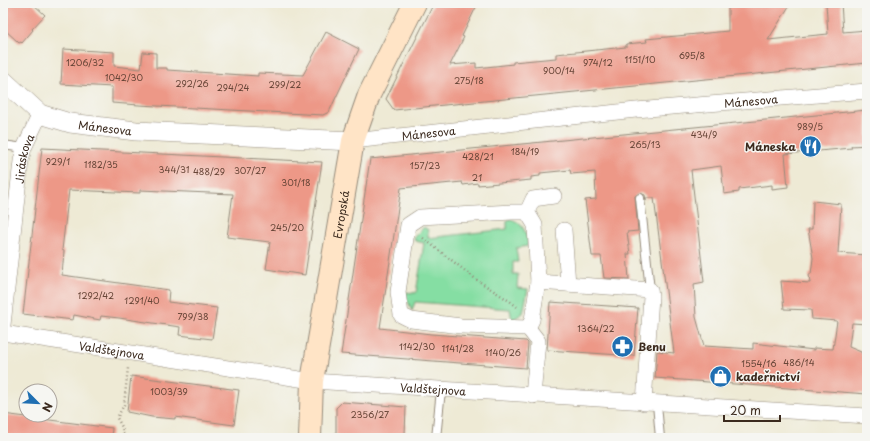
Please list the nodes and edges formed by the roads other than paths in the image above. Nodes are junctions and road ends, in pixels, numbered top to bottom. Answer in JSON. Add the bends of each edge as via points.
{"nodes":[{"id":1,"x":415,"y":3,"type":"edge"},
{"id":2,"x":3,"y":80,"type":"edge"},
{"id":3,"x":867,"y":91,"type":"edge"},
{"id":4,"x":40,"y":114,"type":"junction"},
{"id":5,"x":353,"y":141,"type":"junction"},
{"id":6,"x":3,"y":145,"type":"edge"},
{"id":7,"x":24,"y":148,"type":"junction"},
{"id":8,"x":554,"y":196,"type":"dead end"},
{"id":9,"x":640,"y":198,"type":"dead end"},
{"id":10,"x":527,"y":212,"type":"junction"},
{"id":11,"x":564,"y":230,"type":"dead end"},
{"id":12,"x":538,"y":282,"type":"junction"},
{"id":13,"x":568,"y":284,"type":"junction"},
{"id":14,"x":650,"y":290,"type":"junction"},
{"id":15,"x":530,"y":324,"type":"junction"},
{"id":16,"x":3,"y":325,"type":"edge"},
{"id":17,"x":3,"y":333,"type":"edge"},
{"id":18,"x":312,"y":381,"type":"junction"},
{"id":19,"x":441,"y":390,"type":"junction"},
{"id":20,"x":533,"y":396,"type":"junction"},
{"id":21,"x":650,"y":403,"type":"junction"},
{"id":22,"x":867,"y":416,"type":"edge"},
{"id":23,"x":310,"y":438,"type":"edge"},
{"id":24,"x":436,"y":438,"type":"edge"},
{"id":25,"x":660,"y":438,"type":"edge"}],
"edges":[{"from":1,"to":5,"type":"main road","name":"Evropská","via":[[369,95]]},
{"from":2,"to":4,"type":"street","name":"Mánesova"},
{"from":3,"to":5,"type":"street","name":"Mánesova","via":[[636,110]]},
{"from":4,"to":5,"type":"street","name":"Mánesova","via":[[70,123],[136,131]]},
{"from":4,"to":7,"type":"street","name":"Jiráskova"},
{"from":5,"to":18,"type":"main road","name":"Evropská"},
{"from":6,"to":7,"type":"lane"},
{"from":7,"to":16,"type":"street","name":"Jiráskova"},
{"from":8,"to":10,"type":"street","via":[[533,199]]},
{"from":9,"to":14,"type":"lane"},
{"from":10,"to":12,"type":"street","via":[[535,225]]},
{"from":10,"to":15,"type":"street","via":[[420,217],[408,225],[398,292],[401,315],[411,320],[461,326]]},
{"from":11,"to":13,"type":"street"},
{"from":12,"to":13,"type":"street"},
{"from":12,"to":15,"type":"street"},
{"from":13,"to":14,"type":"street"},
{"from":14,"to":21,"type":"street"},
{"from":15,"to":20,"type":"street","via":[[538,341]]},
{"from":17,"to":18,"type":"street","name":"Valdštejnova"},
{"from":18,"to":19,"type":"street","name":"Valdštejnova"},
{"from":18,"to":23,"type":"main road","name":"Evropská"},
{"from":19,"to":20,"type":"street","name":"Valdštejnova"},
{"from":19,"to":24,"type":"lane"},
{"from":20,"to":21,"type":"street","name":"Valdštejnova"},
{"from":21,"to":22,"type":"street","name":"Valdštejnova"},
{"from":21,"to":25,"type":"lane"}]}
